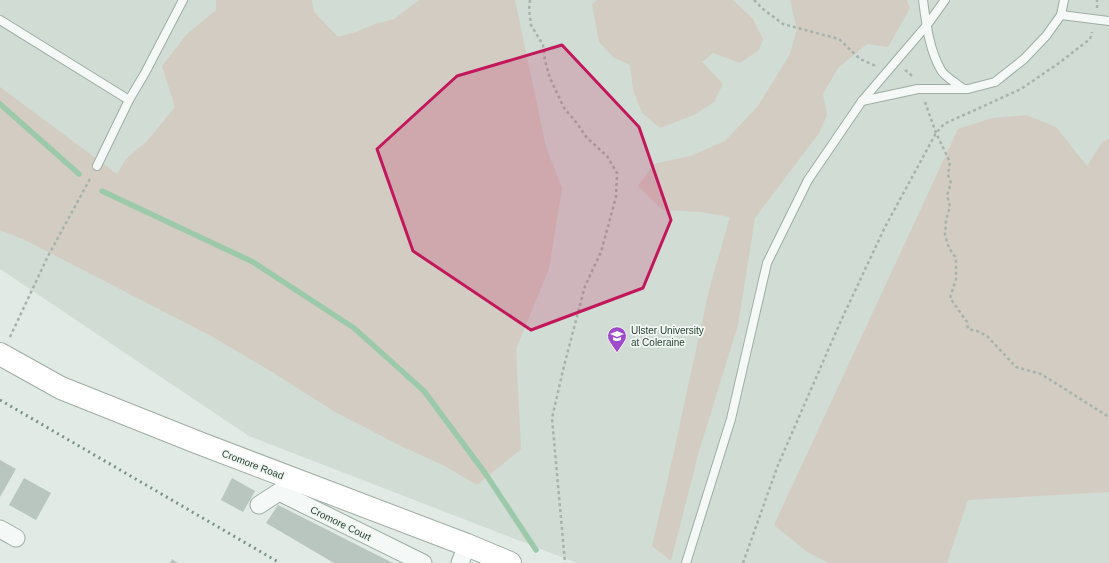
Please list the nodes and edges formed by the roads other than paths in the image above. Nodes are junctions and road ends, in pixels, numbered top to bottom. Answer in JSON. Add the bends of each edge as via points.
{"nodes":[{"id":1,"x":183,"y":0,"type":"edge"},
{"id":2,"x":924,"y":0,"type":"edge"},
{"id":3,"x":945,"y":0,"type":"edge"},
{"id":4,"x":1064,"y":0,"type":"edge"},
{"id":5,"x":1061,"y":15,"type":"junction"},
{"id":6,"x":0,"y":20,"type":"edge"},
{"id":7,"x":1109,"y":21,"type":"edge"},
{"id":8,"x":927,"y":25,"type":"junction"},
{"id":9,"x":968,"y":89,"type":"junction"},
{"id":10,"x":129,"y":100,"type":"junction"},
{"id":11,"x":862,"y":101,"type":"junction"},
{"id":12,"x":97,"y":166,"type":"road end"},
{"id":13,"x":1,"y":355,"type":"edge"},
{"id":14,"x":260,"y":505,"type":"dead end"},
{"id":15,"x":0,"y":529,"type":"edge"},
{"id":16,"x":16,"y":538,"type":"dead end"},
{"id":17,"x":463,"y":554,"type":"edge"},
{"id":18,"x":423,"y":563,"type":"edge"},
{"id":19,"x":510,"y":563,"type":"edge"},
{"id":20,"x":686,"y":563,"type":"edge"}],
"edges":[{"from":1,"to":10,"type":"lane"},
{"from":2,"to":8,"type":"lane"},
{"from":3,"to":8,"type":"lane"},
{"from":4,"to":5,"type":"lane"},
{"from":5,"to":7,"type":"lane"},
{"from":5,"to":9,"type":"lane","via":[[1046,36],[1007,73],[995,82]]},
{"from":6,"to":10,"type":"lane"},
{"from":8,"to":9,"type":"lane","via":[[934,56],[941,71],[962,88]]},
{"from":8,"to":11,"type":"lane"},
{"from":9,"to":11,"type":"lane","via":[[922,89]]},
{"from":10,"to":12,"type":"lane"},
{"from":11,"to":20,"type":"lane","via":[[808,180],[767,263],[731,420]]},
{"from":13,"to":17,"type":"main road","name":"Cromore Road","via":[[61,388]]},
{"from":14,"to":18,"type":"street","name":"Cromore Court","via":[[279,492]]},
{"from":15,"to":16,"type":"street"},
{"from":17,"to":19,"type":"main road","name":"Cromore Road"}]}
